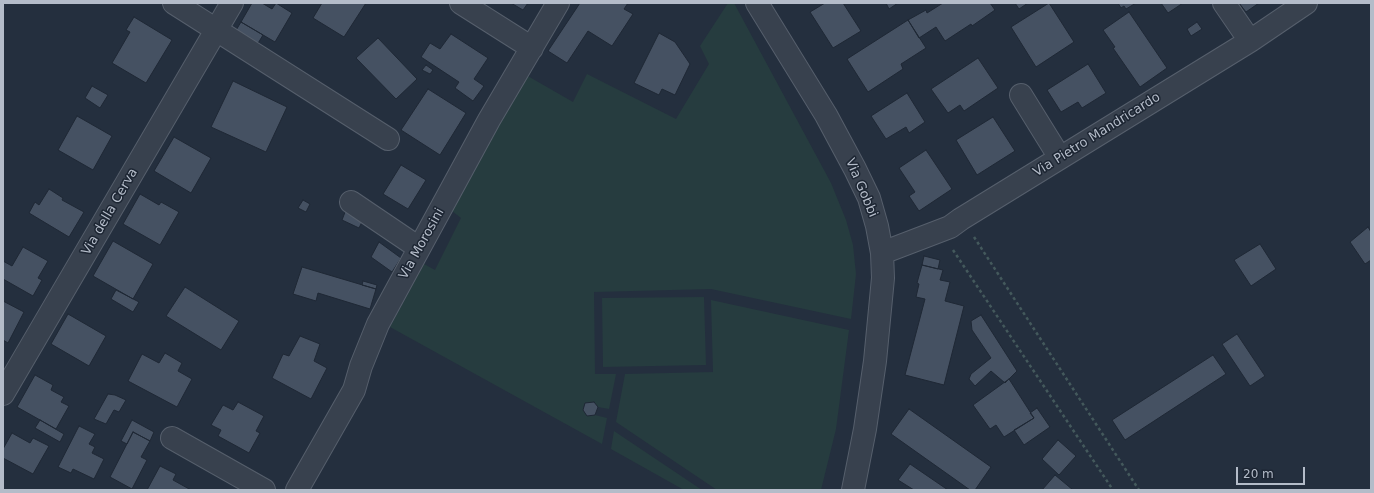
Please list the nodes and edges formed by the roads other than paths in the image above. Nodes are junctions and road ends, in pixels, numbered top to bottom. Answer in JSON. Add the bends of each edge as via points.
{"nodes":[{"id":1,"x":174,"y":3,"type":"edge"},
{"id":2,"x":232,"y":3,"type":"edge"},
{"id":3,"x":461,"y":3,"type":"edge"},
{"id":4,"x":558,"y":3,"type":"edge"},
{"id":5,"x":757,"y":3,"type":"edge"},
{"id":6,"x":1224,"y":3,"type":"edge"},
{"id":7,"x":1306,"y":3,"type":"edge"},
{"id":8,"x":216,"y":29,"type":"junction"},
{"id":9,"x":1250,"y":41,"type":"junction"},
{"id":10,"x":532,"y":48,"type":"junction"},
{"id":11,"x":1021,"y":95,"type":"dead end"},
{"id":12,"x":388,"y":139,"type":"dead end"},
{"id":13,"x":1060,"y":158,"type":"junction"},
{"id":14,"x":351,"y":202,"type":"dead end"},
{"id":15,"x":419,"y":248,"type":"junction"},
{"id":16,"x":882,"y":253,"type":"junction"},
{"id":17,"x":3,"y":394,"type":"edge"},
{"id":18,"x":172,"y":438,"type":"dead end"},
{"id":19,"x":264,"y":490,"type":"edge"},
{"id":20,"x":297,"y":490,"type":"edge"},
{"id":21,"x":853,"y":490,"type":"edge"}],
"edges":[{"from":1,"to":8,"type":"street"},
{"from":2,"to":8,"type":"street","name":"Via della Cerva"},
{"from":3,"to":10,"type":"street"},
{"from":4,"to":10,"type":"street","name":"Via Morosini"},
{"from":5,"to":16,"type":"street","name":"Via Gobbi","via":[[826,115],[855,168],[869,198]]},
{"from":6,"to":9,"type":"street"},
{"from":7,"to":9,"type":"street","name":"Via Pietro Mandricardo"},
{"from":8,"to":12,"type":"street"},
{"from":8,"to":17,"type":"street","name":"Via della Cerva"},
{"from":9,"to":13,"type":"street","name":"Via Pietro Mandricardo"},
{"from":10,"to":15,"type":"street","name":"Via Morosini","via":[[489,120]]},
{"from":11,"to":13,"type":"street"},
{"from":13,"to":16,"type":"street","name":"Via Pietro Mandricardo","via":[[950,227]]},
{"from":14,"to":15,"type":"street"},
{"from":15,"to":20,"type":"street","name":"Via Morosini","via":[[378,324],[354,390]]},
{"from":16,"to":21,"type":"street","name":"Via Gobbi","via":[[883,278],[876,361]]},
{"from":18,"to":19,"type":"street"}]}
